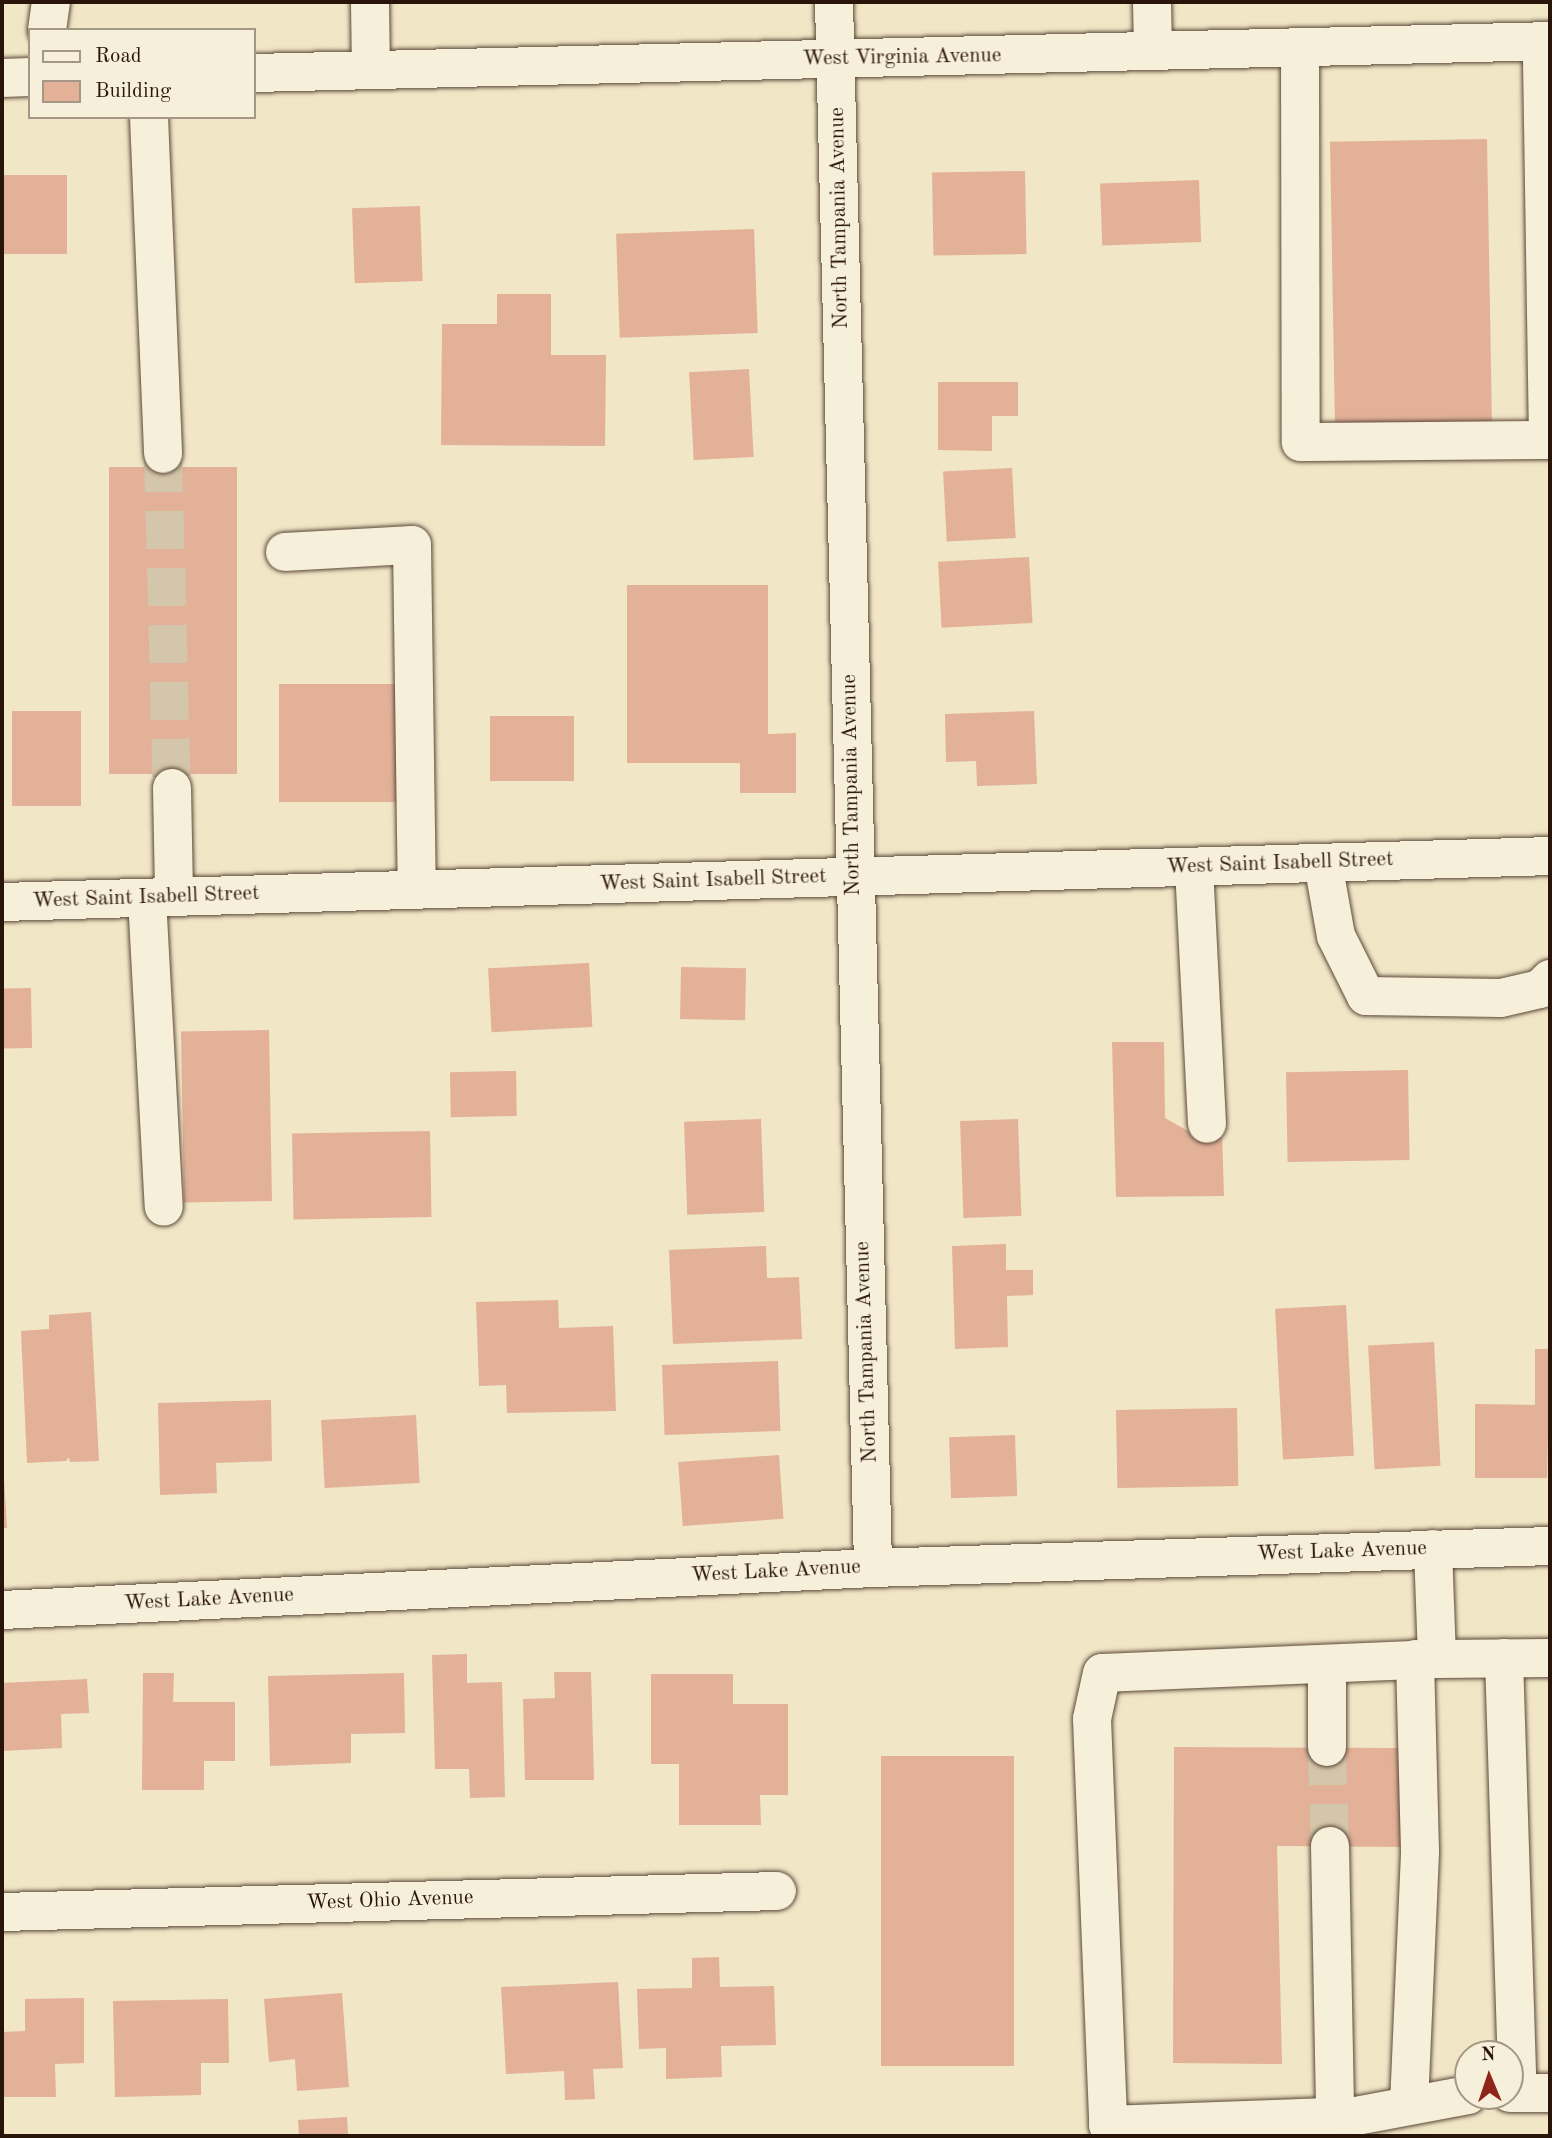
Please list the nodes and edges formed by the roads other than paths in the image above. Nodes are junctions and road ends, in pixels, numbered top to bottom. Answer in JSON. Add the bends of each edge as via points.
{"nodes":[{"id":1,"x":51,"y":2,"type":"edge"},
{"id":2,"x":370,"y":2,"type":"edge"},
{"id":3,"x":834,"y":2,"type":"edge"},
{"id":4,"x":1152,"y":2,"type":"edge"},
{"id":5,"x":47,"y":28,"type":"edge"},
{"id":6,"x":1546,"y":41,"type":"edge"},
{"id":7,"x":1300,"y":47,"type":"junction"},
{"id":8,"x":1153,"y":51,"type":"junction"},
{"id":9,"x":836,"y":60,"type":"junction"},
{"id":10,"x":371,"y":70,"type":"junction"},
{"id":11,"x":256,"y":73,"type":"edge"},
{"id":12,"x":28,"y":77,"type":"edge"},
{"id":13,"x":2,"y":78,"type":"edge"},
{"id":14,"x":149,"y":119,"type":"edge"},
{"id":15,"x":163,"y":454,"type":"tunnel mouth"},
{"id":16,"x":285,"y":552,"type":"dead end"},
{"id":17,"x":172,"y":788,"type":"tunnel mouth"},
{"id":18,"x":1550,"y":856,"type":"edge"},
{"id":19,"x":1323,"y":863,"type":"junction"},
{"id":20,"x":1194,"y":867,"type":"junction"},
{"id":21,"x":854,"y":877,"type":"junction"},
{"id":22,"x":417,"y":890,"type":"junction"},
{"id":23,"x":161,"y":898,"type":"junction"},
{"id":24,"x":2,"y":902,"type":"edge"},
{"id":25,"x":1550,"y":979,"type":"edge"},
{"id":26,"x":1207,"y":1124,"type":"dead end"},
{"id":27,"x":164,"y":1207,"type":"dead end"},
{"id":28,"x":1550,"y":1546,"type":"edge"},
{"id":29,"x":1433,"y":1549,"type":"junction"},
{"id":30,"x":873,"y":1568,"type":"junction"},
{"id":31,"x":2,"y":1610,"type":"edge"},
{"id":32,"x":1504,"y":1658,"type":"junction"},
{"id":33,"x":1550,"y":1658,"type":"edge"},
{"id":34,"x":1426,"y":1659,"type":"junction"},
{"id":35,"x":1327,"y":1664,"type":"junction"},
{"id":36,"x":1328,"y":1747,"type":"tunnel mouth"},
{"id":37,"x":1330,"y":1846,"type":"tunnel mouth"},
{"id":38,"x":777,"y":1891,"type":"dead end"},
{"id":39,"x":2,"y":1912,"type":"edge"},
{"id":40,"x":1526,"y":2093,"type":"edge"},
{"id":41,"x":1454,"y":2097,"type":"edge"},
{"id":42,"x":1409,"y":2105,"type":"junction"},
{"id":43,"x":1335,"y":2116,"type":"junction"}],
"edges":[{"from":1,"to":5,"type":"street"},
{"from":2,"to":10,"type":"street"},
{"from":3,"to":9,"type":"street","name":"North Tampania Avenue"},
{"from":4,"to":8,"type":"street"},
{"from":6,"to":7,"type":"street","name":"West Virginia Avenue"},
{"from":6,"to":7,"type":"street","via":[[1548,440],[1301,442]]},
{"from":7,"to":8,"type":"street","name":"West Virginia Avenue"},
{"from":8,"to":9,"type":"street","name":"West Virginia Avenue"},
{"from":9,"to":10,"type":"street","name":"West Virginia Avenue"},
{"from":9,"to":21,"type":"street","name":"North Tampania Avenue"},
{"from":10,"to":11,"type":"street","name":"West Virginia Avenue"},
{"from":12,"to":13,"type":"street"},
{"from":14,"to":15,"type":"street"},
{"from":16,"to":22,"type":"street","via":[[412,545]]},
{"from":17,"to":23,"type":"street"},
{"from":18,"to":19,"type":"street","name":"West Saint Isabell Street"},
{"from":19,"to":20,"type":"street","name":"West Saint Isabell Street"},
{"from":19,"to":25,"type":"street","via":[[1336,936],[1366,996],[1501,998],[1540,989]]},
{"from":20,"to":21,"type":"street","name":"West Saint Isabell Street"},
{"from":20,"to":26,"type":"street"},
{"from":21,"to":22,"type":"street","name":"West Saint Isabell Street"},
{"from":21,"to":30,"type":"street","name":"North Tampania Avenue"},
{"from":22,"to":23,"type":"street","name":"West Saint Isabell Street"},
{"from":23,"to":24,"type":"street","name":"West Saint Isabell Street"},
{"from":23,"to":27,"type":"street"},
{"from":28,"to":29,"type":"street","name":"West Lake Avenue"},
{"from":29,"to":30,"type":"street","name":"West Lake Avenue"},
{"from":29,"to":34,"type":"street"},
{"from":30,"to":31,"type":"street","name":"West Lake Avenue"},
{"from":32,"to":33,"type":"street"},
{"from":32,"to":34,"type":"street"},
{"from":32,"to":40,"type":"street"},
{"from":34,"to":35,"type":"street"},
{"from":34,"to":42,"type":"street"},
{"from":35,"to":36,"type":"street"},
{"from":35,"to":43,"type":"street","via":[[1102,1674],[1092,1719],[1108,2126]]},
{"from":37,"to":43,"type":"street"},
{"from":38,"to":39,"type":"street","name":"West Ohio Avenue"},
{"from":41,"to":42,"type":"street"},
{"from":42,"to":43,"type":"street"}]}
